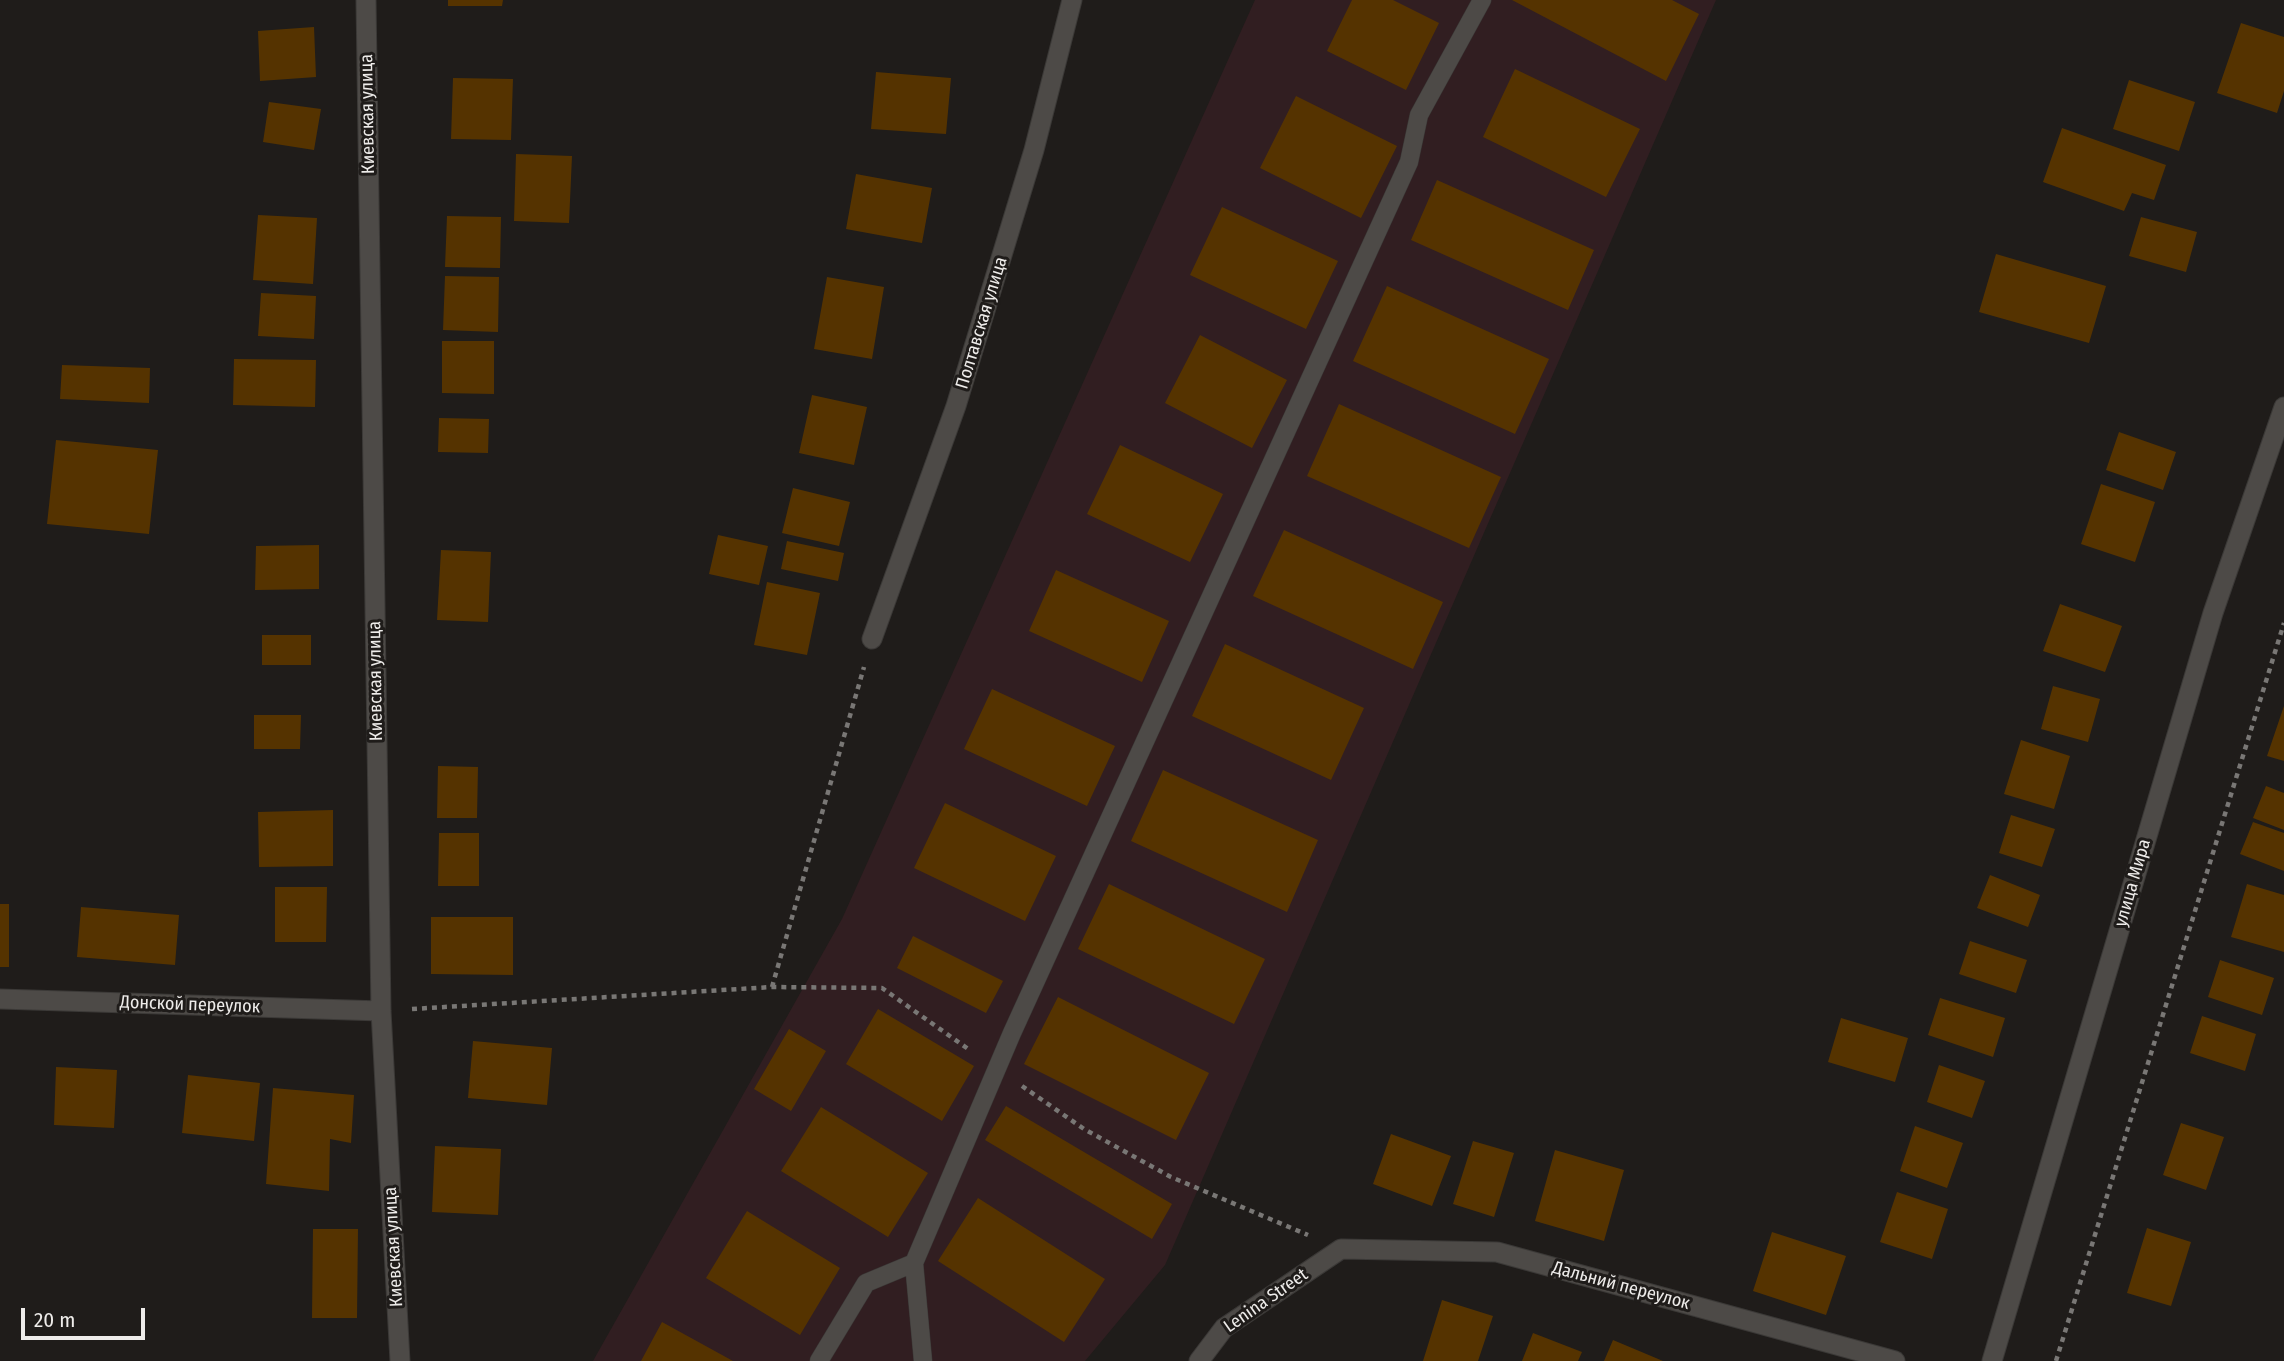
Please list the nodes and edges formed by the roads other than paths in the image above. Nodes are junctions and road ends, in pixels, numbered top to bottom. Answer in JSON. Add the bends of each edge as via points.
{"nodes":[{"id":1,"x":366,"y":0,"type":"edge"},
{"id":2,"x":1072,"y":0,"type":"edge"},
{"id":3,"x":1482,"y":0,"type":"edge"},
{"id":4,"x":2284,"y":407,"type":"edge"},
{"id":5,"x":872,"y":639,"type":"road end"},
{"id":6,"x":0,"y":999,"type":"edge"},
{"id":7,"x":381,"y":1011,"type":"junction"},
{"id":8,"x":1340,"y":1250,"type":"joint"},
{"id":9,"x":915,"y":1263,"type":"junction"},
{"id":10,"x":400,"y":1361,"type":"edge"},
{"id":11,"x":819,"y":1361,"type":"edge"},
{"id":12,"x":923,"y":1361,"type":"edge"},
{"id":13,"x":1199,"y":1361,"type":"edge"},
{"id":14,"x":1895,"y":1361,"type":"edge"},
{"id":15,"x":1992,"y":1361,"type":"edge"}],
"edges":[{"from":1,"to":7,"type":"street","name":"Киевская улица"},
{"from":2,"to":5,"type":"street","name":"Полтавская улица","via":[[1034,149],[956,407]]},
{"from":3,"to":9,"type":"lane","via":[[1419,116],[1409,162],[1012,1033]]},
{"from":4,"to":15,"type":"street","name":"улица Мира","via":[[2213,613]]},
{"from":6,"to":7,"type":"street","name":"Донской переулок"},
{"from":7,"to":10,"type":"street","name":"Киевская улица"},
{"from":8,"to":13,"type":"street","name":"Lenina Street","via":[[1224,1328]]},
{"from":8,"to":14,"type":"street","name":"Дальний переулок","via":[[1497,1252]]},
{"from":9,"to":11,"type":"lane","via":[[866,1283]]},
{"from":9,"to":12,"type":"lane"}]}
